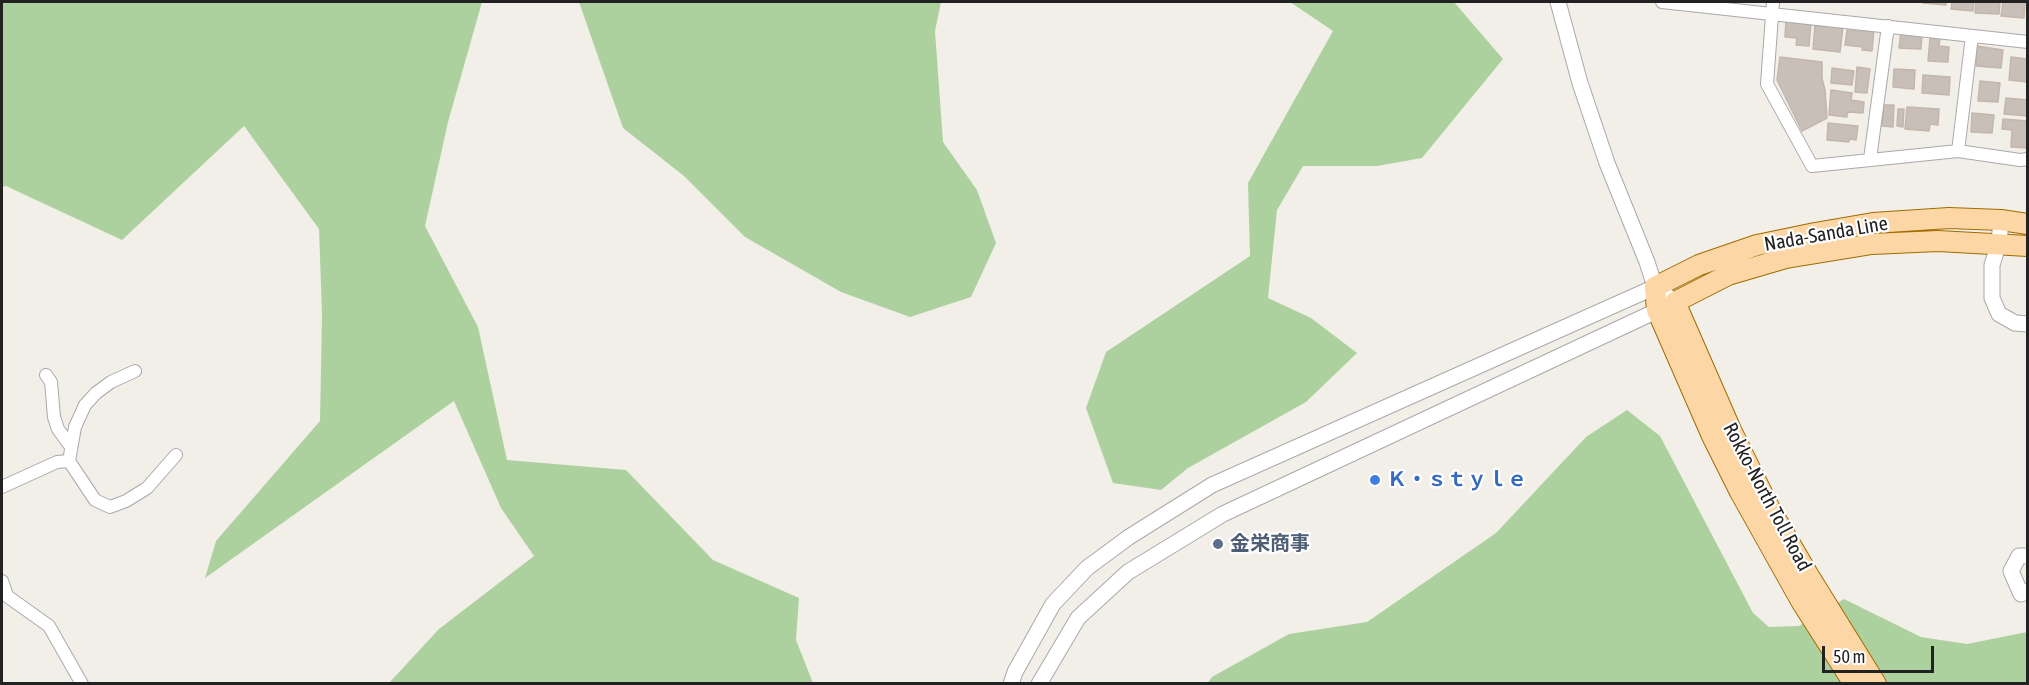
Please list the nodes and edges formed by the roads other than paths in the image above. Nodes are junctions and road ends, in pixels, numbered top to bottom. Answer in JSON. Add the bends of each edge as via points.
{"nodes":[{"id":1,"x":1558,"y":2,"type":"edge"},
{"id":2,"x":1662,"y":2,"type":"edge"},
{"id":3,"x":1772,"y":7,"type":"edge"},
{"id":4,"x":1888,"y":26,"type":"junction"},
{"id":5,"x":1972,"y":36,"type":"junction"},
{"id":6,"x":2028,"y":42,"type":"edge"},
{"id":7,"x":1958,"y":151,"type":"junction"},
{"id":8,"x":1870,"y":159,"type":"junction"},
{"id":9,"x":2028,"y":159,"type":"edge"},
{"id":10,"x":2001,"y":220,"type":"junction"},
{"id":11,"x":2028,"y":224,"type":"edge"},
{"id":12,"x":1999,"y":243,"type":"junction"},
{"id":13,"x":2028,"y":246,"type":"edge"},
{"id":14,"x":1655,"y":287,"type":"junction"},
{"id":15,"x":1675,"y":303,"type":"junction"},
{"id":16,"x":1657,"y":310,"type":"junction"},
{"id":17,"x":2028,"y":324,"type":"edge"},
{"id":18,"x":135,"y":371,"type":"dead end"},
{"id":19,"x":46,"y":375,"type":"dead end"},
{"id":20,"x":71,"y":447,"type":"junction"},
{"id":21,"x":176,"y":455,"type":"dead end"},
{"id":22,"x":69,"y":461,"type":"junction"},
{"id":23,"x":2,"y":488,"type":"edge"},
{"id":24,"x":2028,"y":556,"type":"edge"},
{"id":25,"x":2,"y":581,"type":"edge"},
{"id":26,"x":2028,"y":591,"type":"edge"},
{"id":27,"x":82,"y":684,"type":"edge"},
{"id":28,"x":1011,"y":684,"type":"edge"},
{"id":29,"x":1039,"y":684,"type":"edge"},
{"id":30,"x":1854,"y":684,"type":"edge"},
{"id":31,"x":1876,"y":684,"type":"edge"}],
"edges":[{"from":1,"to":14,"type":"street","via":[[1606,163]]},
{"from":2,"to":3,"type":"street"},
{"from":3,"to":4,"type":"street"},
{"from":3,"to":8,"type":"street","via":[[1767,84],[1812,166]]},
{"from":4,"to":5,"type":"street"},
{"from":4,"to":8,"type":"street"},
{"from":5,"to":6,"type":"street"},
{"from":5,"to":7,"type":"street"},
{"from":7,"to":8,"type":"street"},
{"from":7,"to":9,"type":"street"},
{"from":10,"to":11,"type":"main road","name":"Nada-Sanda Line"},
{"from":10,"to":12,"type":"street"},
{"from":10,"to":14,"type":"main road","name":"Nada-Sanda Line","via":[[1949,218],[1815,232],[1757,245],[1699,265]]},
{"from":12,"to":13,"type":"main road","name":"Nada-Sanda Line"},
{"from":12,"to":15,"type":"main road","name":"Nada-Sanda Line","via":[[1872,244],[1786,258],[1728,275]]},
{"from":12,"to":17,"type":"street","via":[[1992,265],[1992,298],[1999,314],[2015,323]]},
{"from":14,"to":15,"type":"street"},
{"from":14,"to":16,"type":"main road"},
{"from":14,"to":28,"type":"street","via":[[1203,491],[1087,568],[1053,604]]},
{"from":15,"to":16,"type":"street"},
{"from":15,"to":31,"type":"main road","name":"Rokko-North Toll Road","via":[[1770,508]]},
{"from":16,"to":29,"type":"street","via":[[1204,525],[1128,572],[1078,618]]},
{"from":16,"to":30,"type":"main road","name":"Rokko-North Toll Road","via":[[1740,492],[1801,601]]},
{"from":18,"to":20,"type":"street","via":[[111,382],[85,405]]},
{"from":19,"to":20,"type":"street","via":[[51,382],[58,429]]},
{"from":20,"to":22,"type":"street"},
{"from":21,"to":22,"type":"street","via":[[147,488],[110,507],[95,500]]},
{"from":22,"to":23,"type":"street","via":[[57,462]]},
{"from":24,"to":26,"type":"street","via":[[2019,556],[2011,572],[2021,594]]},
{"from":25,"to":27,"type":"street","via":[[7,596],[49,626]]}]}
